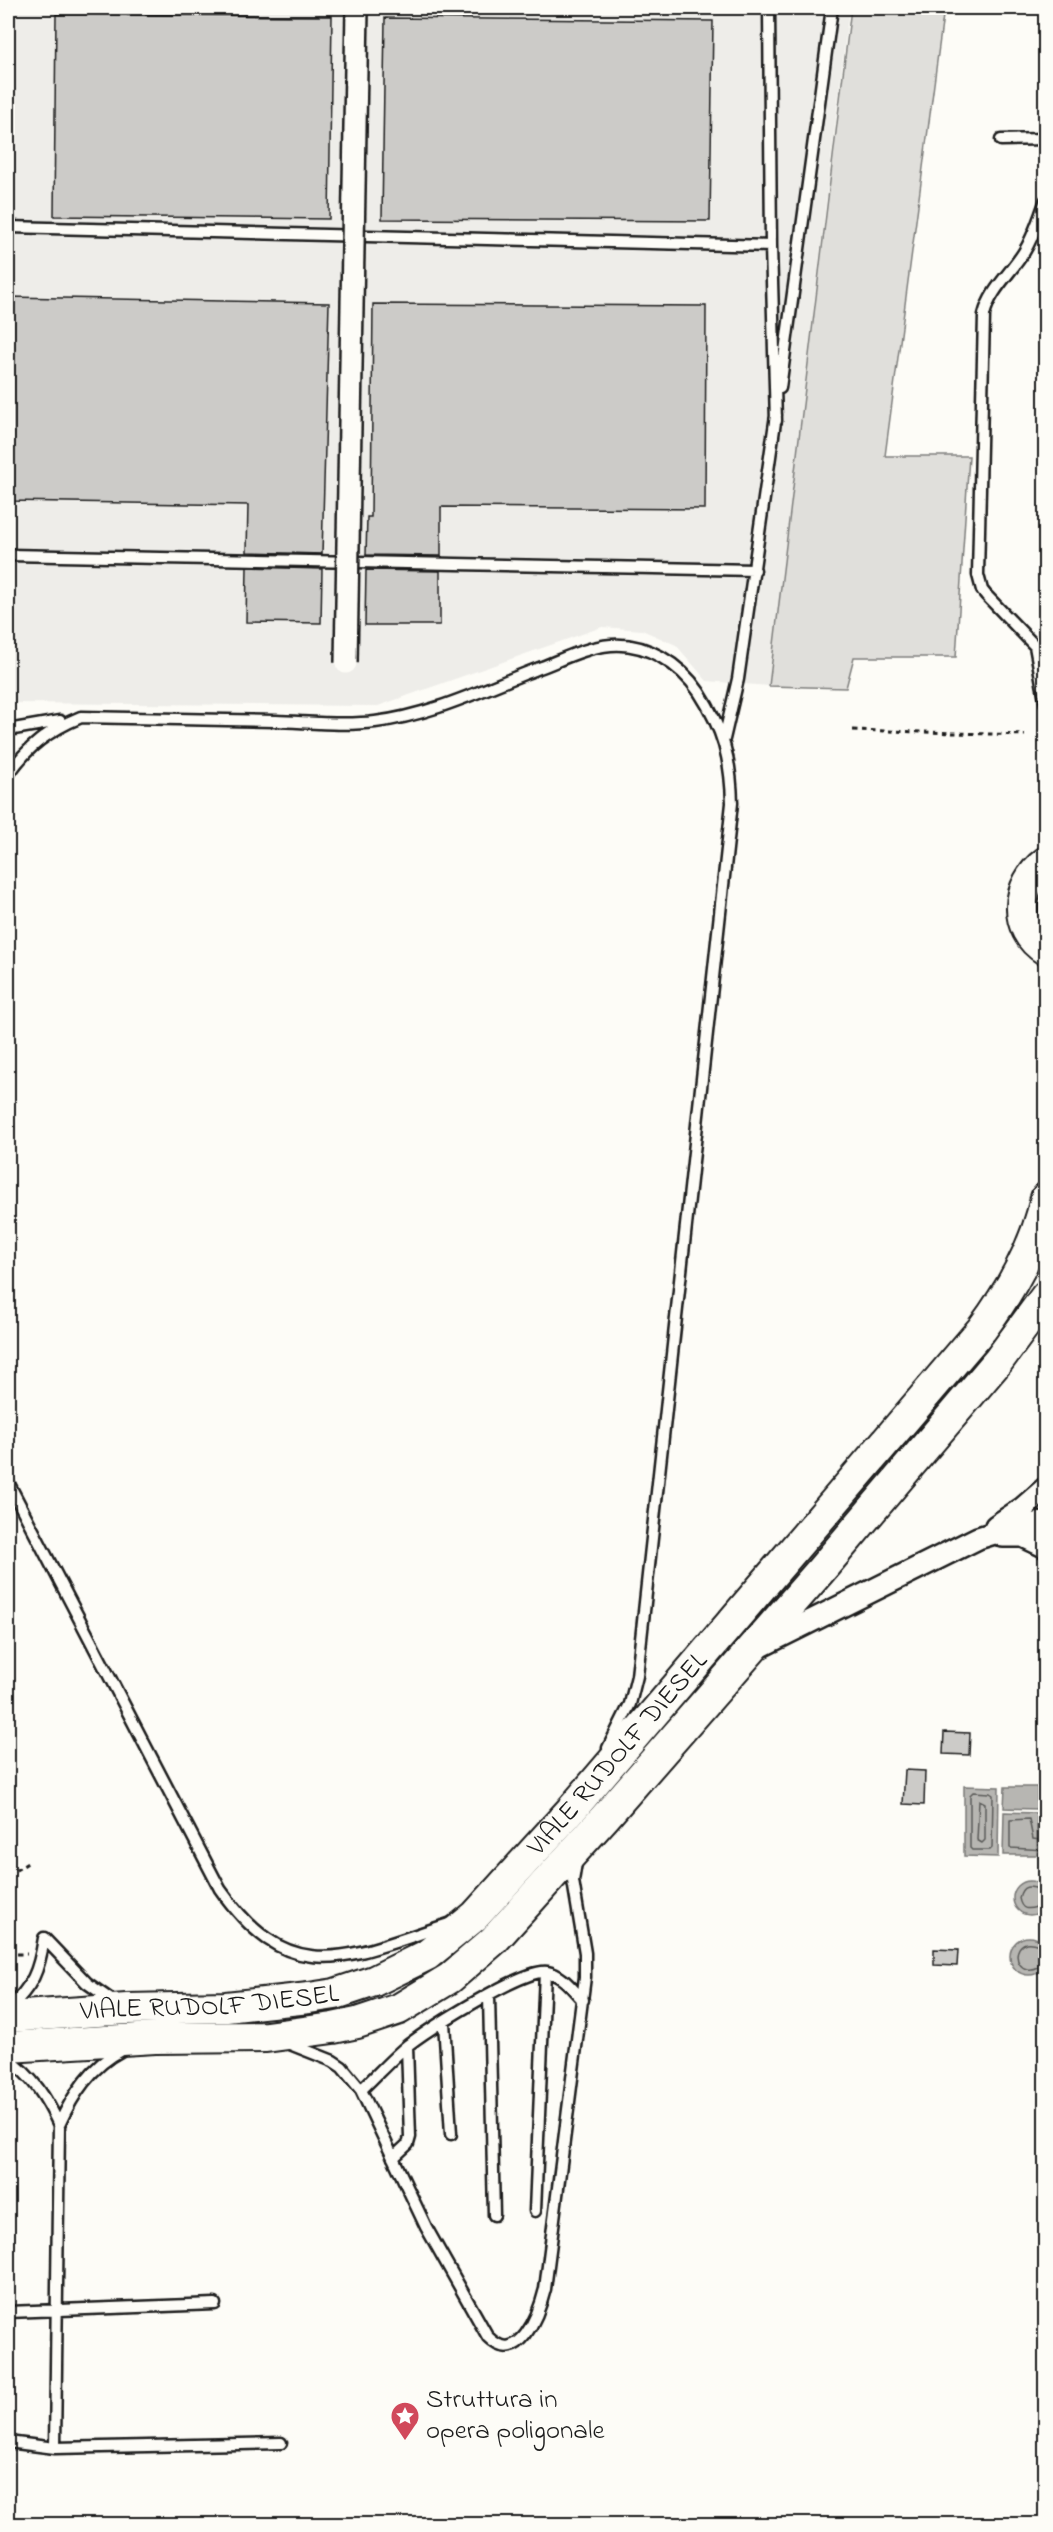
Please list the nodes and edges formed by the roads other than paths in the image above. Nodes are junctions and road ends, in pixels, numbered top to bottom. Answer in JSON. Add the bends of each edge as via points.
{"nodes":[{"id":1,"x":357,"y":8,"type":"edge"},
{"id":2,"x":769,"y":8,"type":"edge"},
{"id":3,"x":832,"y":8,"type":"edge"},
{"id":4,"x":1046,"y":139,"type":"edge"},
{"id":5,"x":1001,"y":140,"type":"dead end"},
{"id":6,"x":1046,"y":200,"type":"edge"},
{"id":7,"x":8,"y":227,"type":"edge"},
{"id":8,"x":771,"y":246,"type":"junction"},
{"id":9,"x":776,"y":421,"type":"junction"},
{"id":10,"x":8,"y":555,"type":"edge"},
{"id":11,"x":755,"y":570,"type":"junction"},
{"id":12,"x":346,"y":663,"type":"dead end"},
{"id":13,"x":1046,"y":704,"type":"edge"},
{"id":14,"x":81,"y":717,"type":"junction"},
{"id":15,"x":8,"y":730,"type":"edge"},
{"id":16,"x":724,"y":739,"type":"junction"},
{"id":17,"x":8,"y":776,"type":"edge"},
{"id":18,"x":1046,"y":862,"type":"edge"},
{"id":19,"x":1046,"y":950,"type":"edge"},
{"id":20,"x":1046,"y":1198,"type":"edge"},
{"id":21,"x":1046,"y":1296,"type":"edge"},
{"id":22,"x":8,"y":1482,"type":"edge"},
{"id":23,"x":1046,"y":1488,"type":"edge"},
{"id":24,"x":1046,"y":1523,"type":"edge"},
{"id":25,"x":978,"y":1538,"type":"junction"},
{"id":26,"x":1046,"y":1547,"type":"edge"},
{"id":27,"x":750,"y":1651,"type":"junction"},
{"id":28,"x":572,"y":1809,"type":"junction"},
{"id":29,"x":606,"y":1816,"type":"junction"},
{"id":30,"x":475,"y":1916,"type":"junction"},
{"id":31,"x":545,"y":1972,"type":"junction"},
{"id":32,"x":489,"y":1996,"type":"junction"},
{"id":33,"x":582,"y":2000,"type":"junction"},
{"id":34,"x":8,"y":2009,"type":"edge"},
{"id":35,"x":127,"y":2009,"type":"junction"},
{"id":36,"x":8,"y":2017,"type":"edge"},
{"id":37,"x":444,"y":2022,"type":"junction"},
{"id":38,"x":266,"y":2037,"type":"junction"},
{"id":39,"x":155,"y":2038,"type":"junction"},
{"id":40,"x":407,"y":2046,"type":"junction"},
{"id":41,"x":8,"y":2048,"type":"edge"},
{"id":42,"x":8,"y":2059,"type":"edge"},
{"id":43,"x":361,"y":2090,"type":"junction"},
{"id":44,"x":59,"y":2125,"type":"junction"},
{"id":45,"x":451,"y":2134,"type":"dead end"},
{"id":46,"x":393,"y":2158,"type":"junction"},
{"id":47,"x":535,"y":2211,"type":"dead end"},
{"id":48,"x":494,"y":2215,"type":"dead end"},
{"id":49,"x":215,"y":2304,"type":"dead end"},
{"id":50,"x":8,"y":2312,"type":"edge"},
{"id":51,"x":57,"y":2312,"type":"junction"},
{"id":52,"x":8,"y":2442,"type":"edge"},
{"id":53,"x":281,"y":2444,"type":"dead end"},
{"id":54,"x":55,"y":2448,"type":"junction"}],
"edges":[{"from":1,"to":12,"type":"street","bridge":true},
{"from":2,"to":8,"type":"lane"},
{"from":3,"to":9,"type":"lane"},
{"from":4,"to":5,"type":"lane"},
{"from":6,"to":13,"type":"lane","via":[[1026,249],[993,294],[984,315],[978,575],[986,595],[1035,646]]},
{"from":7,"to":8,"type":"lane"},
{"from":8,"to":9,"type":"lane"},
{"from":9,"to":11,"type":"lane"},
{"from":10,"to":11,"type":"lane"},
{"from":11,"to":16,"type":"lane"},
{"from":14,"to":15,"type":"lane"},
{"from":14,"to":16,"type":"lane","via":[[374,723],[425,711],[582,651],[613,645],[644,649],[676,666],[693,683]]},
{"from":14,"to":17,"type":"lane","via":[[42,736]]},
{"from":16,"to":28,"type":"lane","via":[[732,803],[637,1676],[623,1720]]},
{"from":18,"to":19,"type":"street","via":[[1026,883],[1021,900],[1028,932]]},
{"from":20,"to":28,"type":"street","name":"VIALE RUDOLF DIESEL","via":[[1021,1266],[982,1329]]},
{"from":21,"to":27,"type":"street","name":"VIALE RUDOLF DIESEL","via":[[1010,1348]]},
{"from":22,"to":30,"type":"lane","via":[[220,1889],[248,1922],[287,1950],[311,1958],[335,1958]]},
{"from":23,"to":25,"type":"street"},
{"from":24,"to":25,"type":"street","via":[[1017,1526]]},
{"from":25,"to":26,"type":"street","via":[[1023,1536]]},
{"from":25,"to":27,"type":"street"},
{"from":27,"to":29,"type":"street","name":"VIALE RUDOLF DIESEL"},
{"from":28,"to":30,"type":"street","name":"VIALE RUDOLF DIESEL"},
{"from":29,"to":33,"type":"lane","via":[[578,1858],[573,1875],[585,1953]]},
{"from":29,"to":38,"type":"street","name":"VIALE RUDOLF DIESEL","via":[[494,1940],[431,1991],[399,2009],[357,2023]]},
{"from":30,"to":35,"type":"street","name":"VIALE RUDOLF DIESEL","via":[[412,1964],[335,1994],[226,2007]]},
{"from":31,"to":32,"type":"lane","via":[[515,1981]]},
{"from":31,"to":33,"type":"lane","via":[[562,1978]]},
{"from":31,"to":47,"type":"lane"},
{"from":32,"to":37,"type":"lane"},
{"from":32,"to":48,"type":"lane"},
{"from":33,"to":46,"type":"lane","via":[[546,2289],[535,2319],[519,2342],[509,2347],[488,2337],[426,2227]]},
{"from":34,"to":35,"type":"lane","via":[[34,1979],[44,1938],[87,1983]]},
{"from":35,"to":36,"type":"street","name":"VIALE RUDOLF DIESEL"},
{"from":37,"to":40,"type":"lane"},
{"from":37,"to":45,"type":"lane"},
{"from":38,"to":39,"type":"street","name":"VIALE RUDOLF DIESEL"},
{"from":38,"to":43,"type":"lane","via":[[333,2061]]},
{"from":39,"to":41,"type":"street","name":"VIALE RUDOLF DIESEL"},
{"from":39,"to":44,"type":"lane","via":[[113,2055],[96,2068],[73,2096]]},
{"from":40,"to":43,"type":"lane"},
{"from":40,"to":46,"type":"lane","via":[[410,2137]]},
{"from":42,"to":44,"type":"lane","via":[[37,2084]]},
{"from":43,"to":46,"type":"lane"},
{"from":44,"to":51,"type":"lane"},
{"from":49,"to":51,"type":"lane"},
{"from":50,"to":51,"type":"lane"},
{"from":51,"to":54,"type":"lane"},
{"from":52,"to":54,"type":"lane"},
{"from":53,"to":54,"type":"lane"}]}
